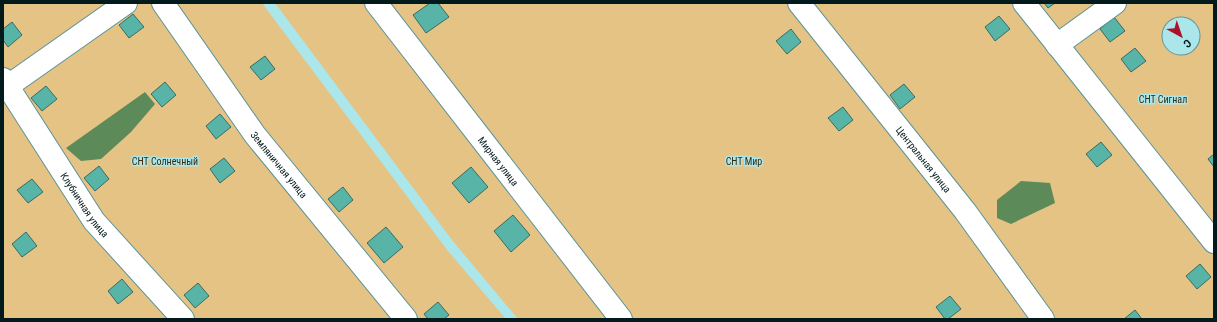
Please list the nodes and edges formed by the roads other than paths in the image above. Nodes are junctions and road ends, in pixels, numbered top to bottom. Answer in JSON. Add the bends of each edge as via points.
{"nodes":[{"id":1,"x":126,"y":3,"type":"edge"},
{"id":2,"x":163,"y":3,"type":"edge"},
{"id":3,"x":376,"y":3,"type":"edge"},
{"id":4,"x":799,"y":3,"type":"edge"},
{"id":5,"x":1024,"y":3,"type":"edge"},
{"id":6,"x":1115,"y":3,"type":"edge"},
{"id":7,"x":1058,"y":45,"type":"junction"},
{"id":8,"x":6,"y":83,"type":"edge"},
{"id":9,"x":1214,"y":242,"type":"edge"},
{"id":10,"x":183,"y":319,"type":"edge"},
{"id":11,"x":406,"y":319,"type":"edge"},
{"id":12,"x":621,"y":319,"type":"edge"},
{"id":13,"x":1043,"y":319,"type":"edge"}],
"edges":[{"from":1,"to":8,"type":"street"},
{"from":2,"to":11,"type":"street","name":"Земляничная улица","via":[[255,135]]},
{"from":3,"to":12,"type":"street","name":"Мирная улица"},
{"from":4,"to":13,"type":"street","name":"Центральная улица","via":[[964,211]]},
{"from":5,"to":7,"type":"street"},
{"from":6,"to":7,"type":"street"},
{"from":7,"to":9,"type":"street"},
{"from":8,"to":10,"type":"street","name":"Клубничная улица","via":[[94,221]]}]}
